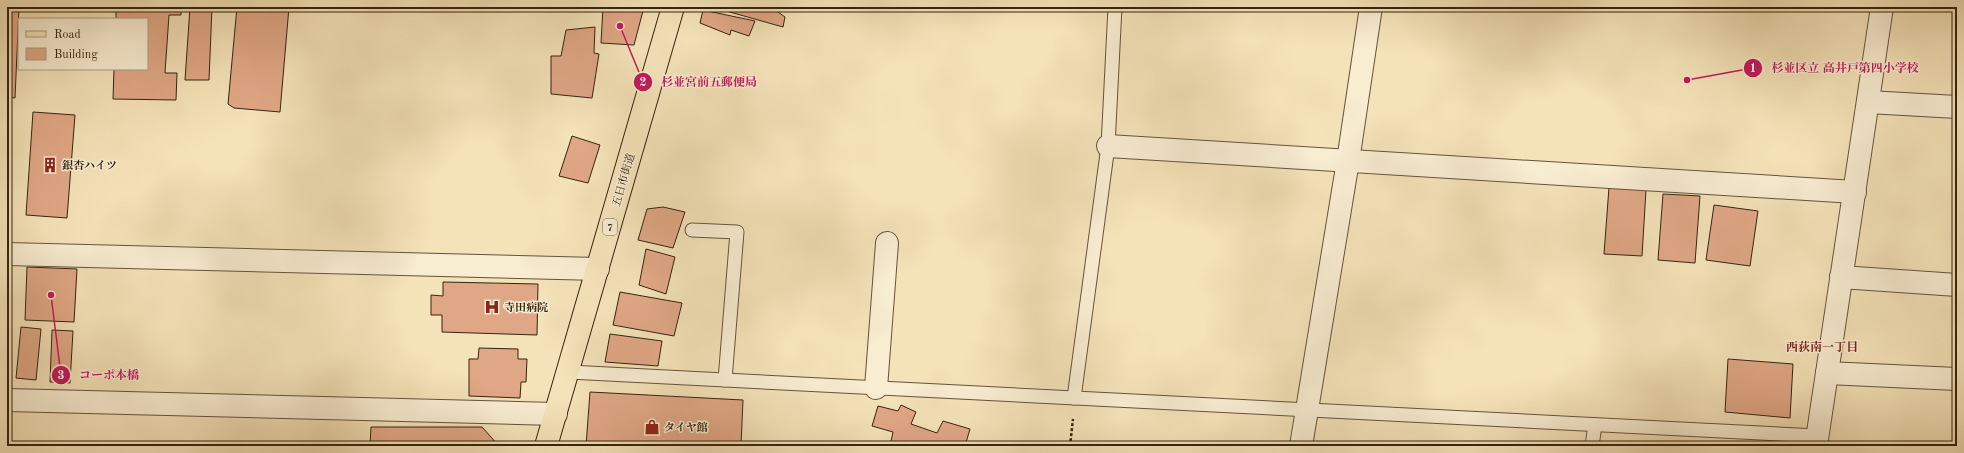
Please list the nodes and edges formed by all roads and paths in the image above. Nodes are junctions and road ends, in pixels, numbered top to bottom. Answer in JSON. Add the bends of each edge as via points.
{"nodes":[{"id":1,"x":673,"y":7,"type":"edge"},
{"id":2,"x":1115,"y":7,"type":"edge"},
{"id":3,"x":1371,"y":7,"type":"edge"},
{"id":4,"x":1882,"y":7,"type":"edge"},
{"id":5,"x":1868,"y":102,"type":"junction"},
{"id":6,"x":1957,"y":107,"type":"edge"},
{"id":7,"x":1108,"y":146,"type":"junction"},
{"id":8,"x":1348,"y":161,"type":"junction"},
{"id":9,"x":1854,"y":192,"type":"junction"},
{"id":10,"x":692,"y":230,"type":"dead end"},
{"id":11,"x":887,"y":243,"type":"dead end"},
{"id":12,"x":7,"y":254,"type":"edge"},
{"id":13,"x":598,"y":269,"type":"junction"},
{"id":14,"x":1841,"y":276,"type":"junction"},
{"id":15,"x":1957,"y":285,"type":"edge"},
{"id":16,"x":569,"y":372,"type":"junction"},
{"id":17,"x":1827,"y":372,"type":"junction"},
{"id":18,"x":1957,"y":379,"type":"edge"},
{"id":19,"x":725,"y":380,"type":"junction"},
{"id":20,"x":876,"y":388,"type":"junction"},
{"id":21,"x":1074,"y":398,"type":"junction"},
{"id":22,"x":7,"y":400,"type":"edge"},
{"id":23,"x":1306,"y":411,"type":"junction"},
{"id":24,"x":556,"y":414,"type":"junction"},
{"id":25,"x":1595,"y":425,"type":"junction"},
{"id":26,"x":1816,"y":441,"type":"edge"},
{"id":27,"x":546,"y":446,"type":"edge"},
{"id":28,"x":1070,"y":446,"type":"edge"},
{"id":29,"x":1301,"y":446,"type":"edge"},
{"id":30,"x":1592,"y":446,"type":"edge"}],
"edges":[{"from":1,"to":13,"type":"main road","name":"五日市街道","number":"7"},
{"from":2,"to":7,"type":"lane"},
{"from":3,"to":8,"type":"street"},
{"from":4,"to":5,"type":"street"},
{"from":5,"to":6,"type":"street"},
{"from":5,"to":9,"type":"street"},
{"from":7,"to":8,"type":"street"},
{"from":7,"to":21,"type":"lane"},
{"from":8,"to":9,"type":"street"},
{"from":8,"to":23,"type":"street"},
{"from":9,"to":14,"type":"street"},
{"from":10,"to":19,"type":"lane","via":[[737,232]]},
{"from":11,"to":20,"type":"street"},
{"from":12,"to":13,"type":"street"},
{"from":13,"to":16,"type":"main road","name":"五日市街道","number":"7"},
{"from":14,"to":15,"type":"street"},
{"from":14,"to":17,"type":"street"},
{"from":16,"to":19,"type":"lane"},
{"from":16,"to":24,"type":"main road","name":"五日市街道","number":"7"},
{"from":17,"to":18,"type":"street"},
{"from":17,"to":26,"type":"street"},
{"from":19,"to":20,"type":"lane"},
{"from":20,"to":21,"type":"lane"},
{"from":21,"to":23,"type":"lane"},
{"from":21,"to":28,"type":"path"},
{"from":22,"to":24,"type":"street"},
{"from":23,"to":25,"type":"lane"},
{"from":23,"to":29,"type":"street"},
{"from":24,"to":27,"type":"main road","name":"五日市街道","number":"7"},
{"from":25,"to":26,"type":"lane"},
{"from":25,"to":30,"type":"lane"}]}
